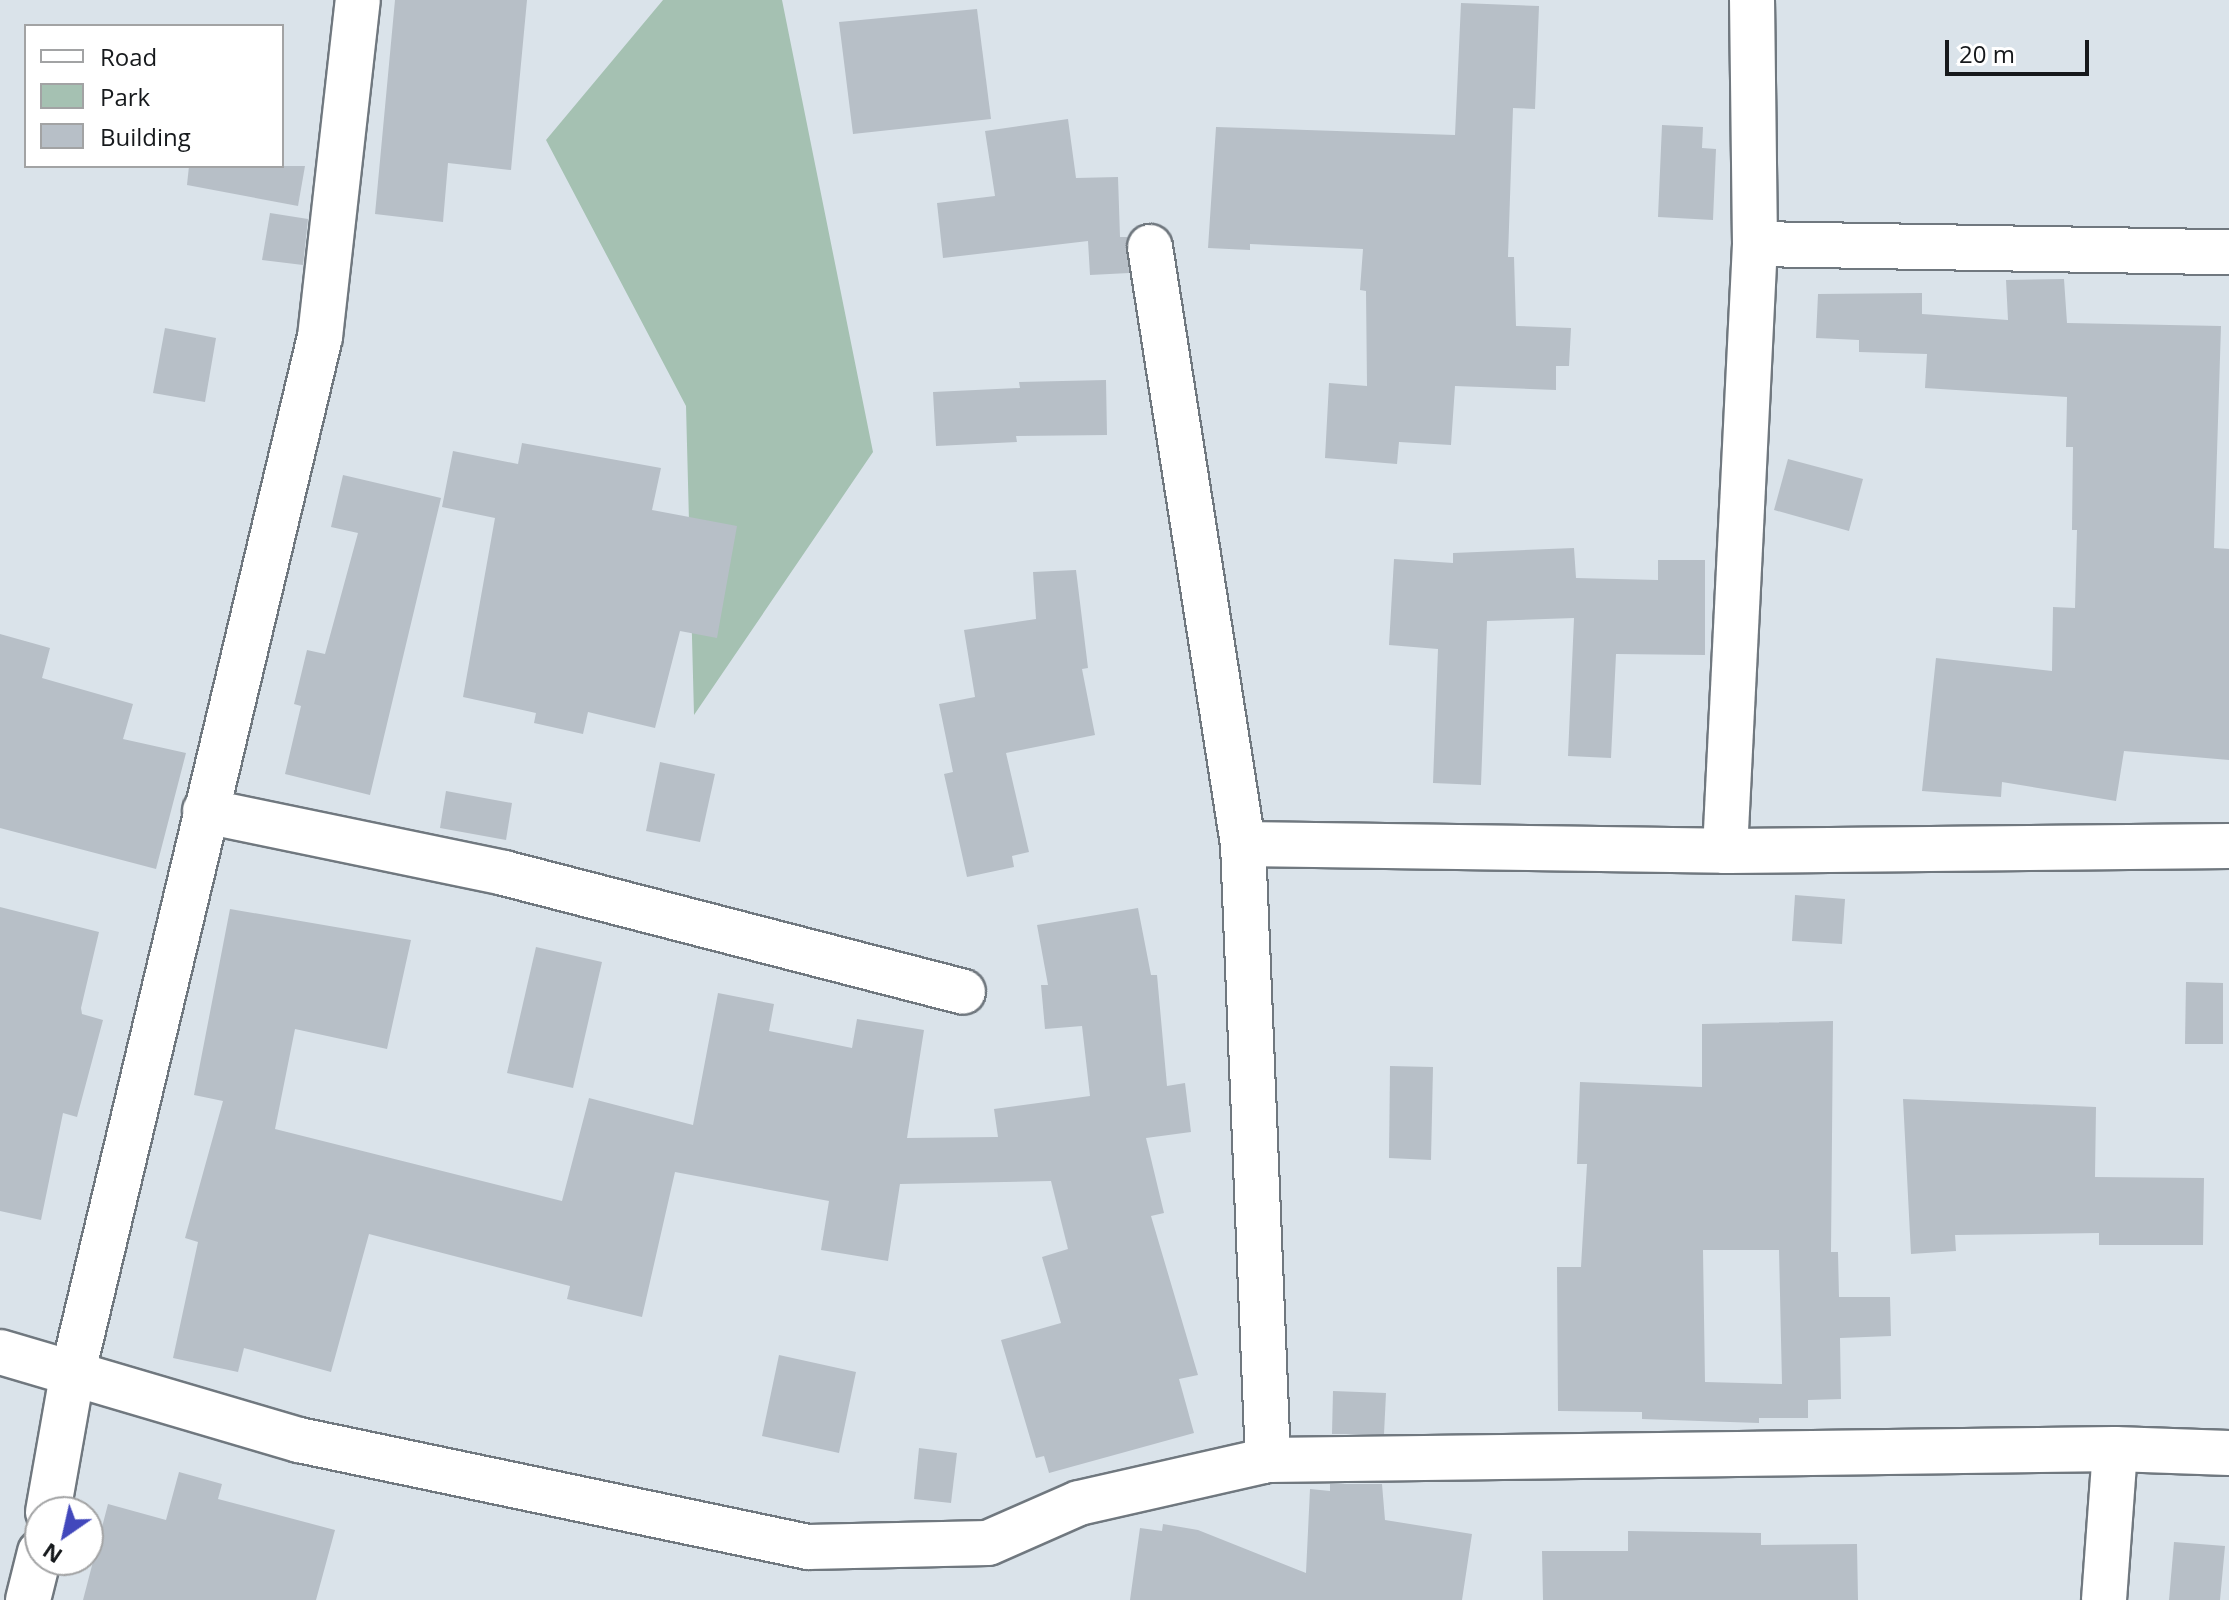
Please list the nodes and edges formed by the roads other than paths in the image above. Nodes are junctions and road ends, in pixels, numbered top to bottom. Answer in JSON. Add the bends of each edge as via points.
{"nodes":[{"id":1,"x":358,"y":0,"type":"edge"},
{"id":2,"x":1752,"y":0,"type":"edge"},
{"id":3,"x":1755,"y":244,"type":"junction"},
{"id":4,"x":1150,"y":247,"type":"dead end"},
{"id":5,"x":2229,"y":252,"type":"edge"},
{"id":6,"x":205,"y":811,"type":"junction"},
{"id":7,"x":1243,"y":844,"type":"junction"},
{"id":8,"x":2229,"y":846,"type":"edge"},
{"id":9,"x":1725,"y":851,"type":"junction"},
{"id":10,"x":963,"y":992,"type":"dead end"},
{"id":11,"x":0,"y":1352,"type":"edge"},
{"id":12,"x":72,"y":1376,"type":"junction"},
{"id":13,"x":2115,"y":1449,"type":"junction"},
{"id":14,"x":2229,"y":1453,"type":"edge"},
{"id":15,"x":1268,"y":1460,"type":"junction"},
{"id":16,"x":51,"y":1496,"type":"edge"},
{"id":17,"x":34,"y":1576,"type":"edge"},
{"id":18,"x":28,"y":1600,"type":"edge"},
{"id":19,"x":2104,"y":1600,"type":"edge"}],
"edges":[{"from":1,"to":6,"type":"street","via":[[320,337]]},
{"from":2,"to":3,"type":"street"},
{"from":3,"to":5,"type":"street"},
{"from":3,"to":9,"type":"street"},
{"from":4,"to":7,"type":"street"},
{"from":6,"to":10,"type":"street","via":[[504,873]]},
{"from":6,"to":12,"type":"street"},
{"from":7,"to":9,"type":"street"},
{"from":7,"to":15,"type":"street"},
{"from":8,"to":9,"type":"street"},
{"from":11,"to":12,"type":"street"},
{"from":12,"to":15,"type":"street","via":[[299,1440],[808,1547],[988,1543],[1079,1503]]},
{"from":12,"to":16,"type":"street"},
{"from":13,"to":14,"type":"street"},
{"from":13,"to":15,"type":"street"},
{"from":13,"to":19,"type":"street"},
{"from":17,"to":18,"type":"street"}]}
